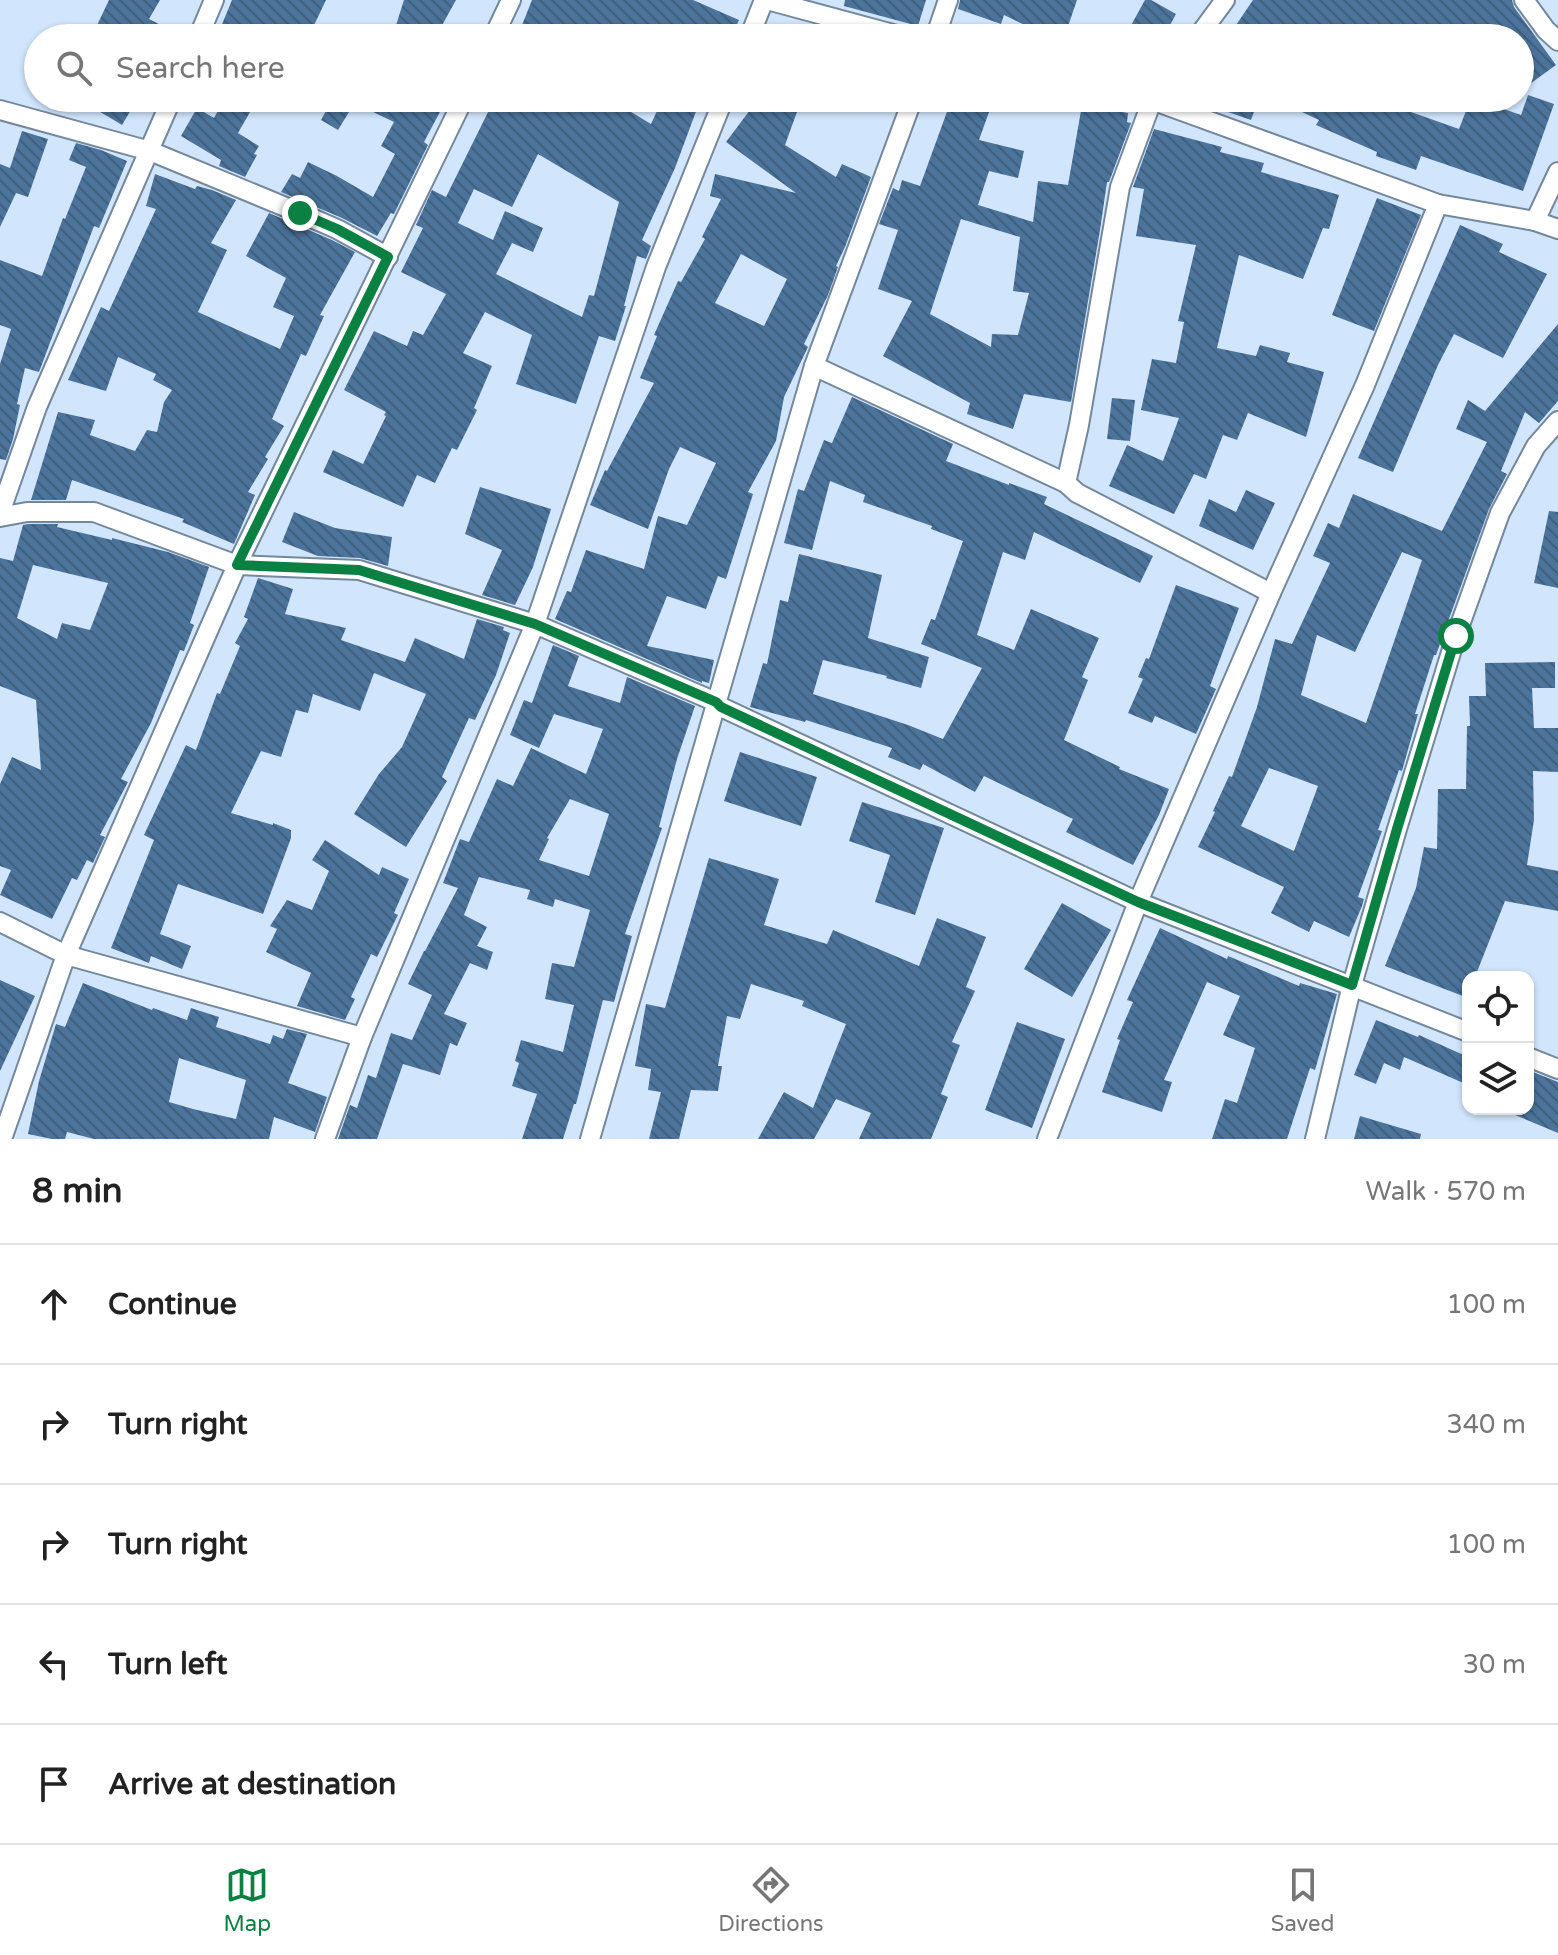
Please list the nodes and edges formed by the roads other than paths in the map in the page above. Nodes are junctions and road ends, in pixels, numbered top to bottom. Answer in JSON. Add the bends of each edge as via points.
{"nodes":[{"id":1,"x":214,"y":0,"type":"edge"},
{"id":2,"x":511,"y":0,"type":"edge"},
{"id":3,"x":766,"y":0,"type":"edge"},
{"id":4,"x":948,"y":0,"type":"edge"},
{"id":5,"x":1225,"y":0,"type":"edge"},
{"id":6,"x":1524,"y":0,"type":"edge"},
{"id":7,"x":204,"y":24,"type":"edge"},
{"id":8,"x":500,"y":24,"type":"edge"},
{"id":9,"x":755,"y":24,"type":"edge"},
{"id":10,"x":856,"y":24,"type":"edge"},
{"id":11,"x":940,"y":24,"type":"edge"},
{"id":12,"x":1207,"y":24,"type":"edge"},
{"id":13,"x":1558,"y":41,"type":"edge"},
{"id":14,"x":0,"y":110,"type":"edge"},
{"id":15,"x":166,"y":112,"type":"edge"},
{"id":16,"x":457,"y":112,"type":"edge"},
{"id":17,"x":718,"y":112,"type":"edge"},
{"id":18,"x":908,"y":112,"type":"edge"},
{"id":19,"x":1146,"y":112,"type":"edge"},
{"id":20,"x":1186,"y":112,"type":"edge"},
{"id":21,"x":150,"y":151,"type":"junction"},
{"id":22,"x":1558,"y":172,"type":"edge"},
{"id":23,"x":1438,"y":204,"type":"junction"},
{"id":24,"x":1535,"y":221,"type":"junction"},
{"id":25,"x":1558,"y":229,"type":"edge"},
{"id":26,"x":388,"y":257,"type":"junction"},
{"id":27,"x":814,"y":366,"type":"junction"},
{"id":28,"x":1558,"y":421,"type":"edge"},
{"id":29,"x":1066,"y":483,"type":"junction"},
{"id":30,"x":0,"y":515,"type":"edge"},
{"id":31,"x":237,"y":565,"type":"junction"},
{"id":32,"x":1271,"y":593,"type":"junction"},
{"id":33,"x":535,"y":624,"type":"junction"},
{"id":34,"x":716,"y":702,"type":"junction"},
{"id":35,"x":1138,"y":902,"type":"junction"},
{"id":36,"x":0,"y":922,"type":"edge"},
{"id":37,"x":66,"y":955,"type":"junction"},
{"id":38,"x":1352,"y":985,"type":"junction"},
{"id":39,"x":1462,"y":1030,"type":"edge"},
{"id":40,"x":362,"y":1037,"type":"junction"},
{"id":41,"x":1534,"y":1059,"type":"edge"},
{"id":42,"x":1558,"y":1069,"type":"edge"},
{"id":43,"x":2,"y":1139,"type":"edge"},
{"id":44,"x":325,"y":1139,"type":"edge"},
{"id":45,"x":590,"y":1139,"type":"edge"},
{"id":46,"x":1047,"y":1139,"type":"edge"},
{"id":47,"x":1315,"y":1139,"type":"edge"}],
"edges":[{"from":1,"to":7,"type":"street"},
{"from":2,"to":8,"type":"street"},
{"from":3,"to":9,"type":"street"},
{"from":3,"to":10,"type":"street"},
{"from":4,"to":11,"type":"street"},
{"from":5,"to":12,"type":"street"},
{"from":6,"to":13,"type":"street"},
{"from":14,"to":21,"type":"street"},
{"from":15,"to":21,"type":"street"},
{"from":16,"to":26,"type":"street"},
{"from":17,"to":33,"type":"street","via":[[656,267]]},
{"from":18,"to":27,"type":"street"},
{"from":19,"to":29,"type":"street","via":[[1120,187]]},
{"from":20,"to":23,"type":"street"},
{"from":21,"to":26,"type":"street","via":[[337,229]]},
{"from":21,"to":30,"type":"street","via":[[37,407]]},
{"from":22,"to":24,"type":"street"},
{"from":23,"to":24,"type":"street"},
{"from":23,"to":32,"type":"street","via":[[1365,385]]},
{"from":24,"to":25,"type":"street"},
{"from":26,"to":31,"type":"street"},
{"from":27,"to":29,"type":"street"},
{"from":27,"to":34,"type":"street"},
{"from":28,"to":38,"type":"street","via":[[1536,446],[1485,554]]},
{"from":29,"to":32,"type":"street"},
{"from":30,"to":31,"type":"street","via":[[94,512]]},
{"from":31,"to":33,"type":"street","via":[[359,570]]},
{"from":31,"to":37,"type":"street"},
{"from":32,"to":35,"type":"street"},
{"from":33,"to":34,"type":"street"},
{"from":33,"to":40,"type":"street"},
{"from":34,"to":35,"type":"street"},
{"from":34,"to":45,"type":"street"},
{"from":35,"to":38,"type":"street"},
{"from":35,"to":46,"type":"street"},
{"from":36,"to":37,"type":"street"},
{"from":37,"to":40,"type":"street"},
{"from":37,"to":43,"type":"street"},
{"from":38,"to":39,"type":"street"},
{"from":38,"to":47,"type":"street"},
{"from":40,"to":44,"type":"street"},
{"from":41,"to":42,"type":"street"}]}
